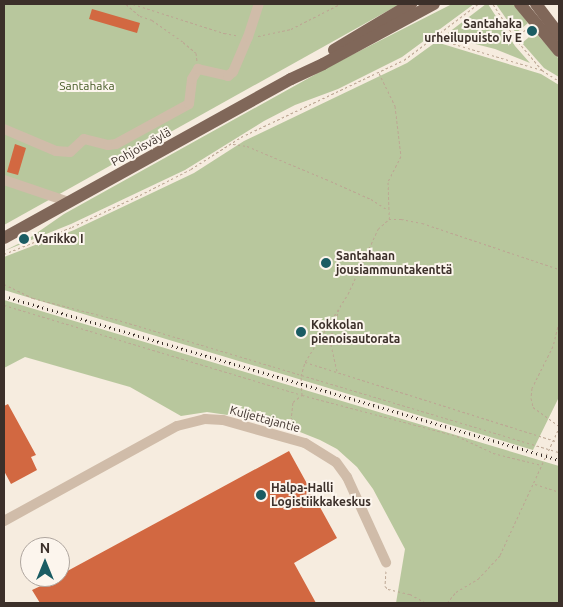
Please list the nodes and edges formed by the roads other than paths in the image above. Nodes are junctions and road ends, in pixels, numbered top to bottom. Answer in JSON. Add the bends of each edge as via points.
{"nodes":[{"id":1,"x":258,"y":4,"type":"edge"},
{"id":2,"x":411,"y":4,"type":"edge"},
{"id":3,"x":434,"y":4,"type":"edge"},
{"id":4,"x":520,"y":4,"type":"edge"},
{"id":5,"x":536,"y":4,"type":"edge"},
{"id":6,"x":559,"y":35,"type":"edge"},
{"id":7,"x":559,"y":51,"type":"edge"},
{"id":8,"x":290,"y":80,"type":"junction"},
{"id":9,"x":4,"y":129,"type":"edge"},
{"id":10,"x":4,"y":180,"type":"edge"},
{"id":11,"x":70,"y":202,"type":"junction"},
{"id":12,"x":4,"y":238,"type":"edge"},
{"id":13,"x":4,"y":521,"type":"edge"},
{"id":14,"x":386,"y":562,"type":"road end"}],
"edges":[{"from":1,"to":9,"type":"street","via":[[233,72],[228,76],[198,69],[192,79],[189,104],[116,144],[84,139],[70,152],[56,151]]},
{"from":2,"to":8,"type":"main road","name":"Pohjoisväylä","via":[[321,57]]},
{"from":3,"to":8,"type":"main road","name":"Pohjoisväylä"},
{"from":4,"to":7,"type":"main road"},
{"from":5,"to":6,"type":"main road"},
{"from":8,"to":11,"type":"main road","name":"Pohjoisväylä"},
{"from":10,"to":11,"type":"street"},
{"from":11,"to":12,"type":"main road","name":"Pohjoisväylä"},
{"from":13,"to":14,"type":"street","name":"Kuljettajantie","via":[[177,426],[204,419],[223,420],[288,437],[317,448],[336,462],[347,476]]}]}
